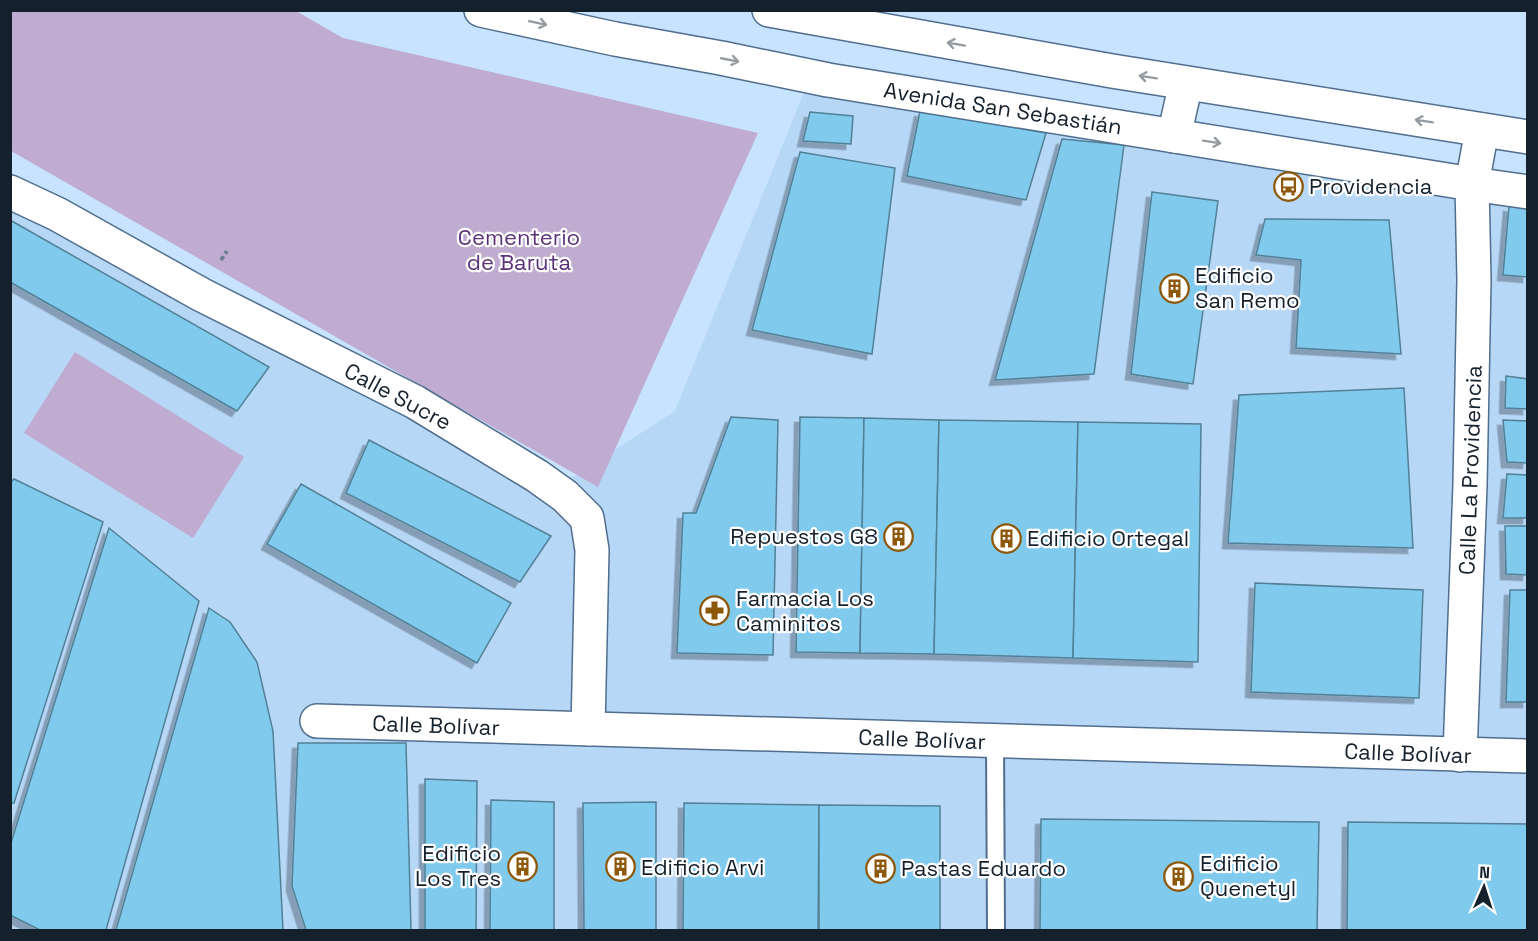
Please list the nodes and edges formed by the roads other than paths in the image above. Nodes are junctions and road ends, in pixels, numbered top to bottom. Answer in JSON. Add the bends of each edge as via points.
{"nodes":[{"id":1,"x":481,"y":10,"type":"edge"},
{"id":2,"x":769,"y":10,"type":"edge"},
{"id":3,"x":1186,"y":83,"type":"junction"},
{"id":4,"x":1482,"y":130,"type":"junction"},
{"id":5,"x":1174,"y":136,"type":"junction"},
{"id":6,"x":1527,"y":137,"type":"edge"},
{"id":7,"x":1472,"y":184,"type":"junction"},
{"id":8,"x":10,"y":192,"type":"edge"},
{"id":9,"x":1527,"y":192,"type":"edge"},
{"id":10,"x":316,"y":721,"type":"dead end"},
{"id":11,"x":588,"y":729,"type":"junction"},
{"id":12,"x":995,"y":741,"type":"junction"},
{"id":13,"x":1460,"y":755,"type":"junction"},
{"id":14,"x":1527,"y":756,"type":"edge"},
{"id":15,"x":996,"y":930,"type":"edge"}],
"edges":[{"from":1,"to":5,"type":"street","name":"Avenida San Sebastián","one_way":true,"via":[[828,80]]},
{"from":3,"to":2,"type":"street","one_way":true},
{"from":4,"to":3,"type":"street","one_way":true},
{"from":3,"to":5,"type":"street"},
{"from":4,"to":6,"type":"street"},
{"from":4,"to":7,"type":"street","name":"Calle La Providencia"},
{"from":5,"to":7,"type":"street","name":"Avenida San Sebastián","one_way":true},
{"from":7,"to":9,"type":"street","name":"Avenida San Sebastián"},
{"from":7,"to":13,"type":"street","name":"Calle La Providencia","via":[[1472,417]]},
{"from":8,"to":11,"type":"street","name":"Calle Sucre","via":[[202,295],[415,402],[565,496],[587,518],[592,550]]},
{"from":10,"to":11,"type":"street","name":"Calle Bolívar"},
{"from":11,"to":12,"type":"street","name":"Calle Bolívar"},
{"from":12,"to":13,"type":"street","name":"Calle Bolívar"},
{"from":12,"to":15,"type":"lane"},
{"from":13,"to":14,"type":"street","name":"Calle Bolívar"}]}
